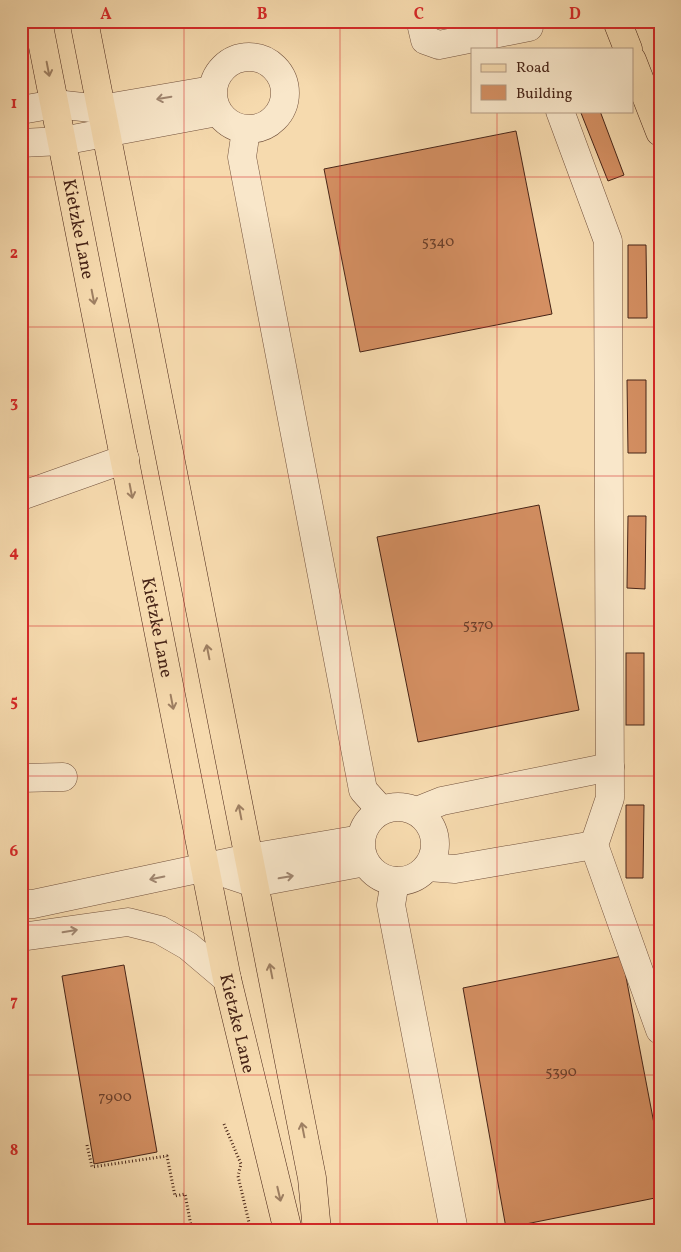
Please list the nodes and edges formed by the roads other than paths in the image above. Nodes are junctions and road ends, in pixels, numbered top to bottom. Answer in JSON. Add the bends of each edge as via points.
{"nodes":[{"id":1,"x":38,"y":21,"type":"edge"},
{"id":2,"x":84,"y":21,"type":"edge"},
{"id":3,"x":617,"y":21,"type":"edge"},
{"id":4,"x":421,"y":23,"type":"dead end"},
{"id":5,"x":530,"y":32,"type":"edge"},
{"id":6,"x":628,"y":48,"type":"edge"},
{"id":7,"x":634,"y":65,"type":"edge"},
{"id":8,"x":215,"y":101,"type":"junction"},
{"id":9,"x":55,"y":104,"type":"junction"},
{"id":10,"x":21,"y":110,"type":"edge"},
{"id":11,"x":560,"y":112,"type":"edge"},
{"id":12,"x":104,"y":120,"type":"junction"},
{"id":13,"x":246,"y":130,"type":"junction"},
{"id":14,"x":660,"y":132,"type":"edge"},
{"id":15,"x":62,"y":141,"type":"junction"},
{"id":16,"x":21,"y":143,"type":"edge"},
{"id":17,"x":125,"y":459,"type":"junction"},
{"id":18,"x":21,"y":496,"type":"edge"},
{"id":19,"x":610,"y":767,"type":"junction"},
{"id":20,"x":63,"y":777,"type":"dead end"},
{"id":21,"x":21,"y":778,"type":"edge"},
{"id":22,"x":381,"y":810,"type":"junction"},
{"id":23,"x":417,"y":811,"type":"junction"},
{"id":24,"x":594,"y":845,"type":"junction"},
{"id":25,"x":363,"y":850,"type":"junction"},
{"id":26,"x":428,"y":866,"type":"junction"},
{"id":27,"x":205,"y":867,"type":"junction"},
{"id":28,"x":251,"y":870,"type":"junction"},
{"id":29,"x":395,"y":881,"type":"junction"},
{"id":30,"x":21,"y":904,"type":"edge"},
{"id":31,"x":21,"y":937,"type":"edge"},
{"id":32,"x":227,"y":979,"type":"junction"},
{"id":33,"x":660,"y":1030,"type":"edge"},
{"id":34,"x":312,"y":1178,"type":"junction"},
{"id":35,"x":288,"y":1231,"type":"edge"},
{"id":36,"x":317,"y":1231,"type":"edge"},
{"id":37,"x":334,"y":1231,"type":"edge"},
{"id":38,"x":454,"y":1231,"type":"edge"}],
"edges":[{"from":1,"to":9,"type":"main road","name":"Kietzke Lane","one_way":true},
{"from":2,"to":12,"type":"main road"},
{"from":3,"to":6,"type":"main road"},
{"from":4,"to":5,"type":"street","via":[[425,40],[439,45]]},
{"from":7,"to":14,"type":"main road"},
{"from":8,"to":12,"type":"street"},
{"from":8,"to":13,"type":"street","via":[[225,121]]},
{"from":8,"to":13,"type":"street","via":[[215,78],[222,69],[242,58],[254,57],[276,69],[286,92],[284,104],[269,124]]},
{"from":9,"to":10,"type":"street"},
{"from":9,"to":12,"type":"street"},
{"from":9,"to":15,"type":"main road","name":"Kietzke Lane"},
{"from":11,"to":19,"type":"street","via":[[608,240]]},
{"from":12,"to":15,"type":"street"},
{"from":28,"to":12,"type":"main road","one_way":true},
{"from":13,"to":22,"type":"street","via":[[242,157],[363,790]]},
{"from":15,"to":16,"type":"street"},
{"from":15,"to":17,"type":"main road","name":"Kietzke Lane","one_way":true},
{"from":17,"to":18,"type":"street"},
{"from":17,"to":27,"type":"main road","name":"Kietzke Lane","one_way":true},
{"from":19,"to":23,"type":"street","via":[[442,801]]},
{"from":19,"to":24,"type":"street","via":[[610,798]]},
{"from":20,"to":21,"type":"street"},
{"from":22,"to":23,"type":"street","via":[[405,807]]},
{"from":22,"to":25,"type":"street","via":[[364,827]]},
{"from":23,"to":26,"type":"street","via":[[426,820],[434,837],[434,855]]},
{"from":24,"to":26,"type":"street","via":[[454,869]]},
{"from":24,"to":33,"type":"street"},
{"from":25,"to":28,"type":"street"},
{"from":25,"to":29,"type":"street","via":[[373,871]]},
{"from":26,"to":29,"type":"street","via":[[412,878]]},
{"from":27,"to":28,"type":"street"},
{"from":27,"to":30,"type":"street","one_way":true},
{"from":27,"to":32,"type":"main road","name":"Kietzke Lane"},
{"from":34,"to":28,"type":"main road","one_way":true},
{"from":29,"to":38,"type":"street","via":[[391,905]]},
{"from":31,"to":32,"type":"street","one_way":true,"via":[[128,922],[160,930],[188,946]]},
{"from":32,"to":35,"type":"main road","name":"Kietzke Lane","one_way":true},
{"from":34,"to":36,"type":"main road"},
{"from":34,"to":37,"type":"main road","via":[[324,1199]]}]}
